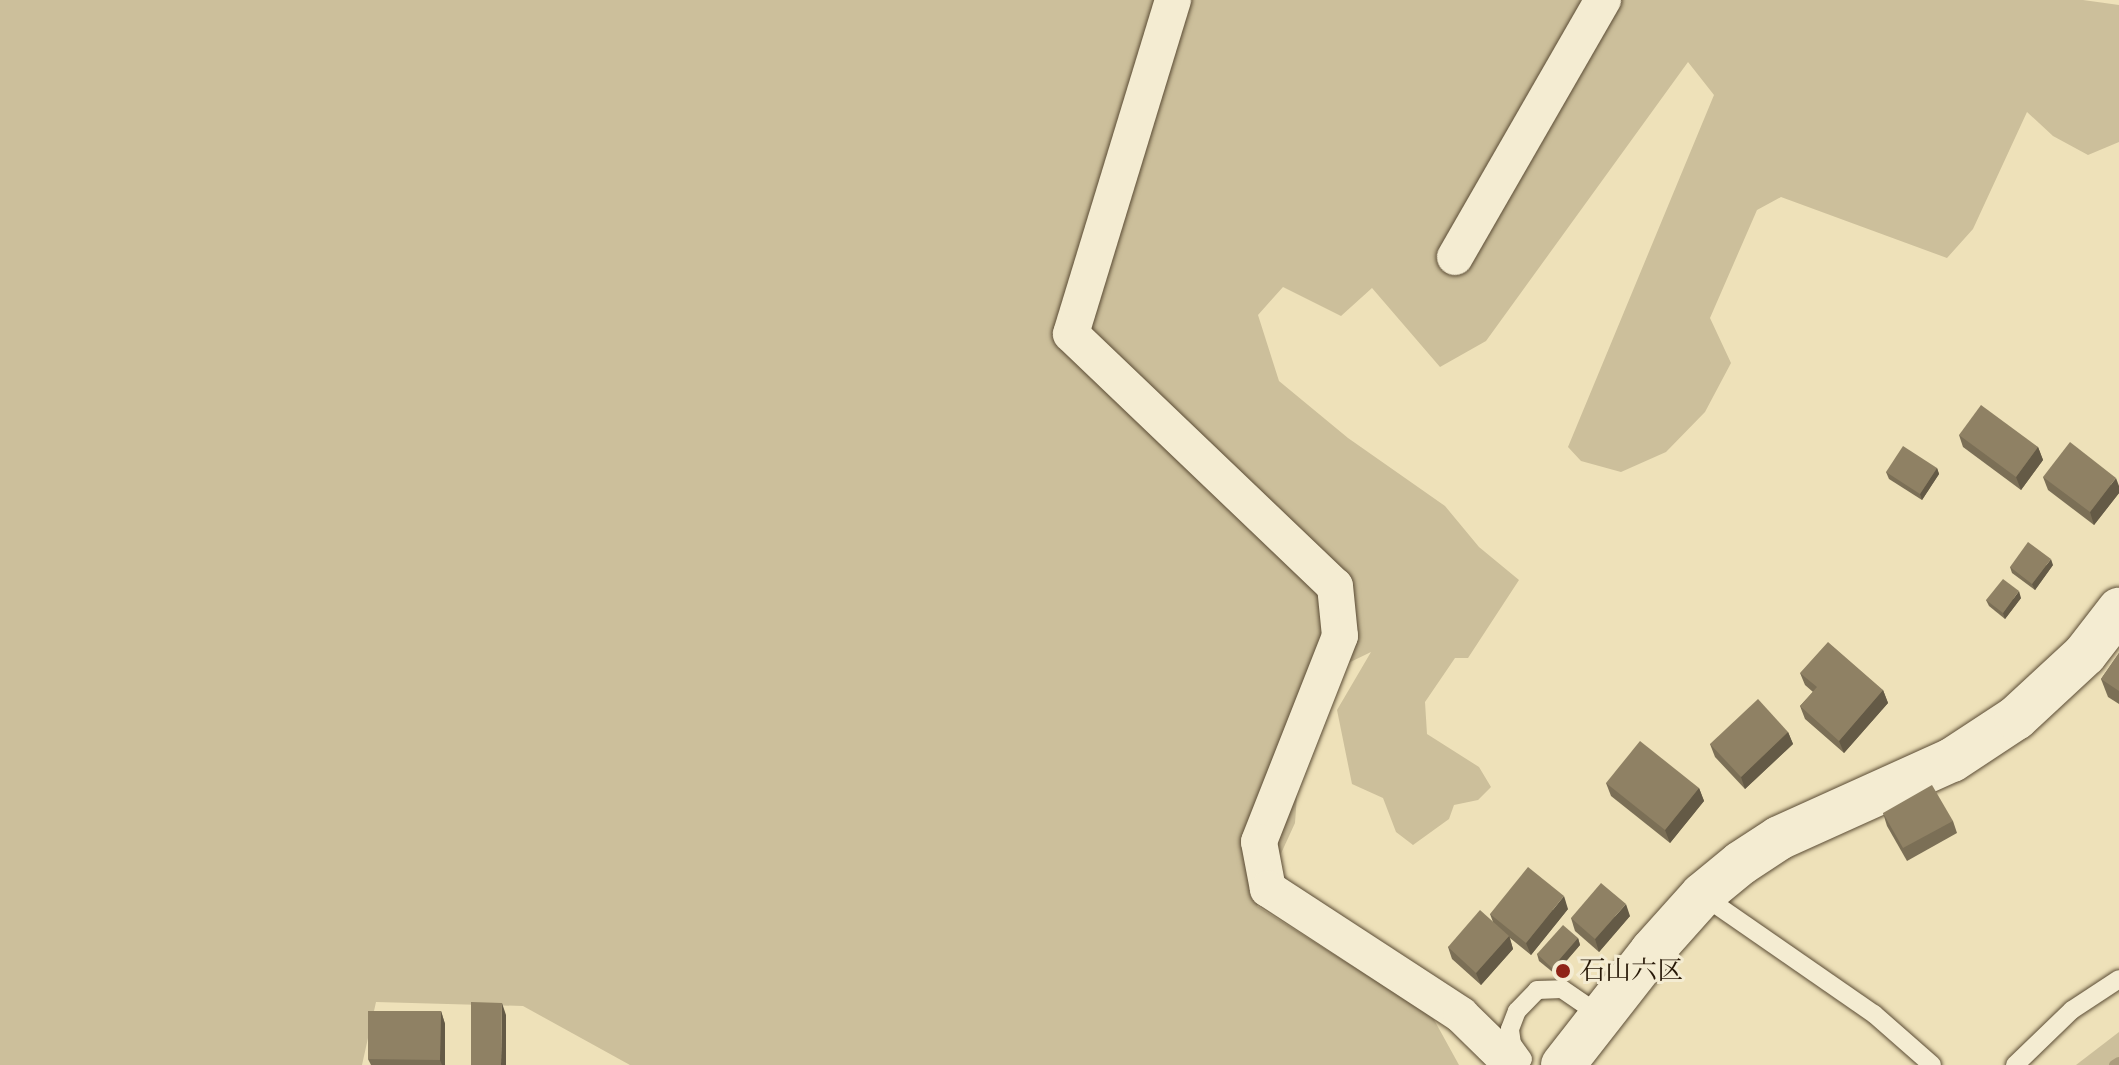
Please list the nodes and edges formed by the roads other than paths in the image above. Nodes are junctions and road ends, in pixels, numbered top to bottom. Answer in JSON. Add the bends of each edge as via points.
{"nodes":[{"id":1,"x":1173,"y":0,"type":"edge"},
{"id":2,"x":1603,"y":0,"type":"edge"},
{"id":3,"x":1455,"y":257,"type":"dead end"},
{"id":4,"x":2119,"y":610,"type":"edge"},
{"id":5,"x":1702,"y":895,"type":"junction"},
{"id":6,"x":2119,"y":979,"type":"edge"},
{"id":7,"x":1600,"y":1015,"type":"junction"},
{"id":8,"x":1512,"y":1065,"type":"edge"},
{"id":9,"x":1526,"y":1065,"type":"edge"},
{"id":10,"x":1563,"y":1065,"type":"edge"},
{"id":11,"x":1932,"y":1065,"type":"edge"},
{"id":12,"x":2015,"y":1065,"type":"edge"}],
"edges":[{"from":1,"to":8,"type":"street","via":[[1071,334],[1335,586],[1340,636],[1259,842],[1268,889],[1461,1015]]},
{"from":2,"to":3,"type":"street"},
{"from":4,"to":5,"type":"street","via":[[2085,654],[2016,718],[1952,760],[1779,838]]},
{"from":5,"to":7,"type":"street"},
{"from":5,"to":11,"type":"lane","via":[[1874,1014]]},
{"from":6,"to":12,"type":"lane","via":[[2072,1010]]},
{"from":7,"to":9,"type":"lane","via":[[1562,989],[1537,990],[1517,1011],[1510,1029],[1512,1044]]},
{"from":7,"to":10,"type":"street"}]}
